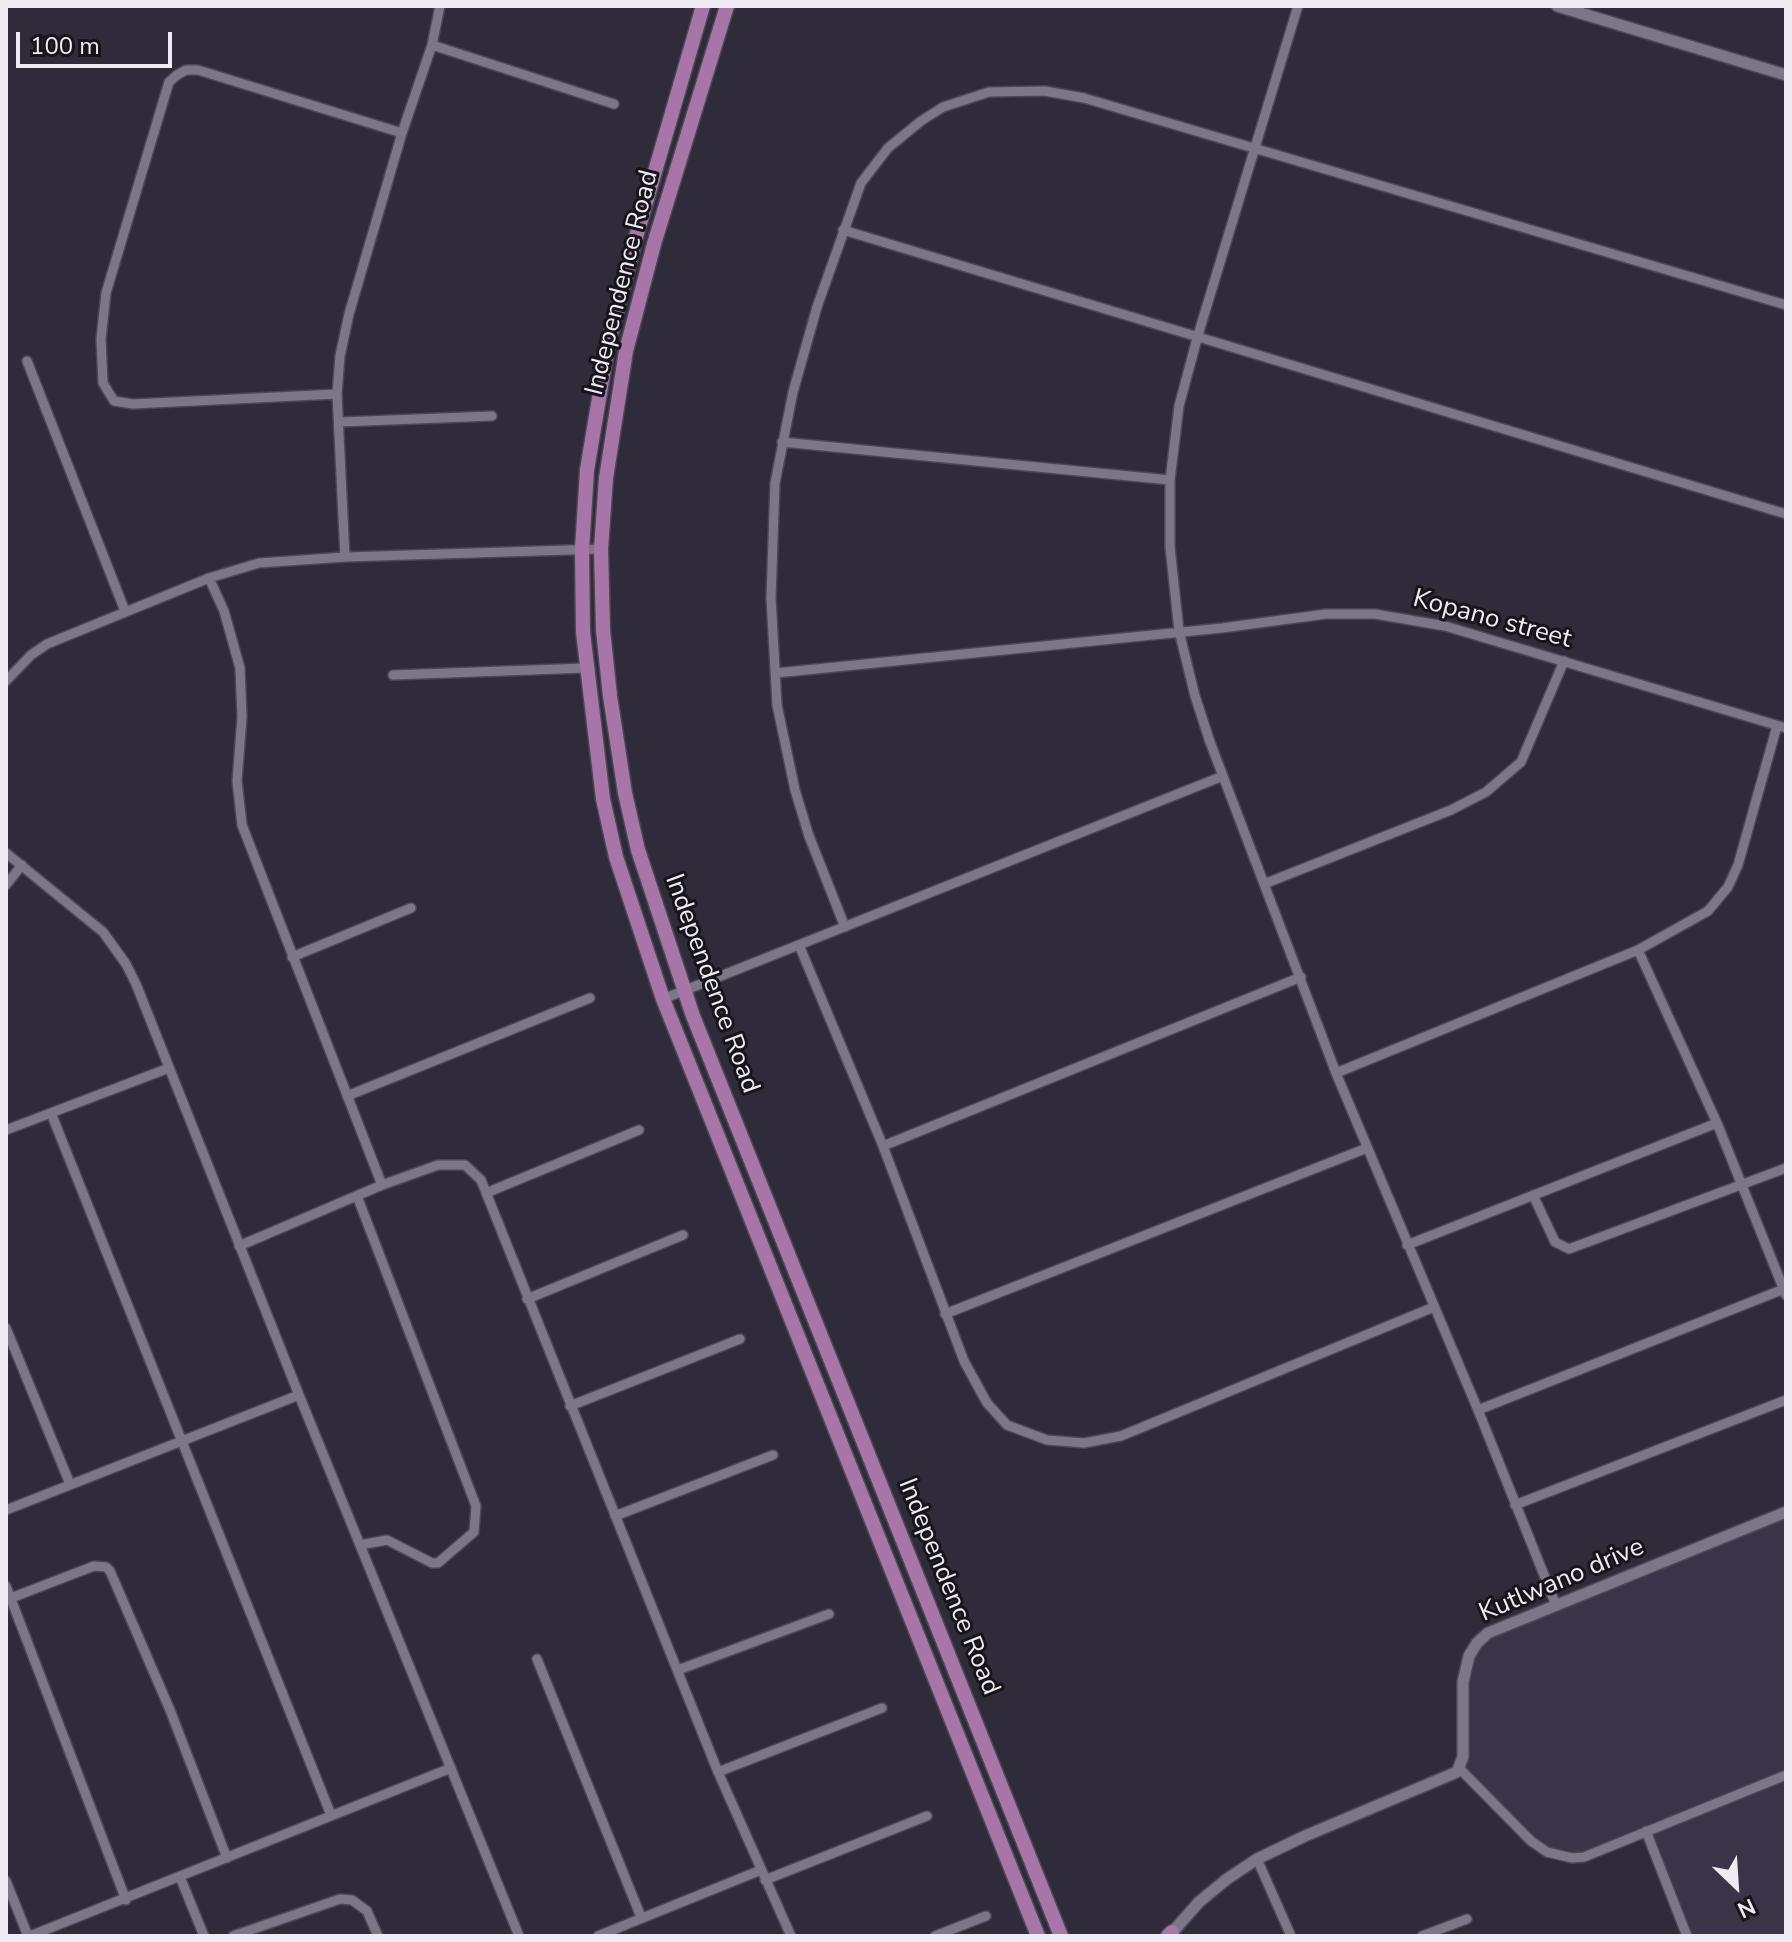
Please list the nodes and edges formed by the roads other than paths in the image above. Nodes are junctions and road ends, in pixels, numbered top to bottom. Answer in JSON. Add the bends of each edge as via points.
{"nodes":[{"id":1,"x":440,"y":6,"type":"edge"},
{"id":2,"x":703,"y":6,"type":"edge"},
{"id":3,"x":727,"y":6,"type":"edge"},
{"id":4,"x":1298,"y":6,"type":"edge"},
{"id":5,"x":1557,"y":6,"type":"edge"},
{"id":6,"x":1590,"y":11,"type":"edge"},
{"id":7,"x":432,"y":45,"type":"junction"},
{"id":8,"x":1786,"y":75,"type":"edge"},
{"id":9,"x":614,"y":104,"type":"dead end"},
{"id":10,"x":402,"y":133,"type":"junction"},
{"id":11,"x":1254,"y":147,"type":"junction"},
{"id":12,"x":843,"y":230,"type":"junction"},
{"id":13,"x":1786,"y":305,"type":"edge"},
{"id":14,"x":1198,"y":335,"type":"junction"},
{"id":15,"x":27,"y":361,"type":"dead end"},
{"id":16,"x":337,"y":394,"type":"junction"},
{"id":17,"x":492,"y":416,"type":"dead end"},
{"id":18,"x":340,"y":422,"type":"junction"},
{"id":19,"x":782,"y":442,"type":"junction"},
{"id":20,"x":1170,"y":480,"type":"junction"},
{"id":21,"x":1786,"y":514,"type":"edge"},
{"id":22,"x":582,"y":549,"type":"junction"},
{"id":23,"x":601,"y":549,"type":"junction"},
{"id":24,"x":345,"y":557,"type":"junction"},
{"id":25,"x":209,"y":578,"type":"junction"},
{"id":26,"x":125,"y":611,"type":"junction"},
{"id":27,"x":1179,"y":631,"type":"junction"},
{"id":28,"x":1564,"y":661,"type":"junction"},
{"id":29,"x":586,"y":668,"type":"junction"},
{"id":30,"x":776,"y":673,"type":"junction"},
{"id":31,"x":393,"y":675,"type":"dead end"},
{"id":32,"x":6,"y":681,"type":"edge"},
{"id":33,"x":1782,"y":727,"type":"edge"},
{"id":34,"x":1223,"y":776,"type":"junction"},
{"id":35,"x":6,"y":853,"type":"edge"},
{"id":36,"x":22,"y":865,"type":"junction"},
{"id":37,"x":1264,"y":884,"type":"junction"},
{"id":38,"x":6,"y":885,"type":"edge"},
{"id":39,"x":411,"y":908,"type":"dead end"},
{"id":40,"x":845,"y":927,"type":"junction"},
{"id":41,"x":799,"y":945,"type":"junction"},
{"id":42,"x":1638,"y":950,"type":"junction"},
{"id":43,"x":292,"y":957,"type":"junction"},
{"id":44,"x":1301,"y":977,"type":"junction"},
{"id":45,"x":684,"y":991,"type":"junction"},
{"id":46,"x":590,"y":998,"type":"dead end"},
{"id":47,"x":663,"y":999,"type":"junction"},
{"id":48,"x":169,"y":1068,"type":"junction"},
{"id":49,"x":1336,"y":1073,"type":"junction"},
{"id":50,"x":347,"y":1096,"type":"junction"},
{"id":51,"x":51,"y":1113,"type":"junction"},
{"id":52,"x":1717,"y":1123,"type":"junction"},
{"id":53,"x":6,"y":1130,"type":"edge"},
{"id":54,"x":639,"y":1130,"type":"dead end"},
{"id":55,"x":883,"y":1146,"type":"junction"},
{"id":56,"x":1367,"y":1148,"type":"junction"},
{"id":57,"x":1786,"y":1168,"type":"edge"},
{"id":58,"x":382,"y":1185,"type":"junction"},
{"id":59,"x":1742,"y":1185,"type":"junction"},
{"id":60,"x":486,"y":1193,"type":"junction"},
{"id":61,"x":1533,"y":1195,"type":"junction"},
{"id":62,"x":357,"y":1196,"type":"junction"},
{"id":63,"x":683,"y":1235,"type":"dead end"},
{"id":64,"x":1407,"y":1245,"type":"junction"},
{"id":65,"x":239,"y":1246,"type":"junction"},
{"id":66,"x":1785,"y":1292,"type":"edge"},
{"id":67,"x":527,"y":1299,"type":"junction"},
{"id":68,"x":1434,"y":1307,"type":"junction"},
{"id":69,"x":945,"y":1314,"type":"junction"},
{"id":70,"x":6,"y":1328,"type":"edge"},
{"id":71,"x":740,"y":1339,"type":"dead end"},
{"id":72,"x":299,"y":1395,"type":"junction"},
{"id":73,"x":1786,"y":1400,"type":"edge"},
{"id":74,"x":570,"y":1406,"type":"junction"},
{"id":75,"x":1478,"y":1410,"type":"junction"},
{"id":76,"x":183,"y":1439,"type":"junction"},
{"id":77,"x":773,"y":1455,"type":"dead end"},
{"id":78,"x":70,"y":1484,"type":"junction"},
{"id":79,"x":1515,"y":1505,"type":"junction"},
{"id":80,"x":6,"y":1510,"type":"edge"},
{"id":81,"x":1786,"y":1512,"type":"edge"},
{"id":82,"x":615,"y":1516,"type":"junction"},
{"id":83,"x":360,"y":1545,"type":"junction"},
{"id":84,"x":6,"y":1586,"type":"edge"},
{"id":85,"x":11,"y":1598,"type":"junction"},
{"id":86,"x":1556,"y":1605,"type":"junction"},
{"id":87,"x":829,"y":1614,"type":"dead end"},
{"id":88,"x":537,"y":1659,"type":"dead end"},
{"id":89,"x":678,"y":1670,"type":"junction"},
{"id":90,"x":882,"y":1708,"type":"dead end"},
{"id":91,"x":451,"y":1768,"type":"junction"},
{"id":92,"x":1460,"y":1769,"type":"junction"},
{"id":93,"x":718,"y":1772,"type":"junction"},
{"id":94,"x":1786,"y":1775,"type":"edge"},
{"id":95,"x":331,"y":1815,"type":"junction"},
{"id":96,"x":927,"y":1816,"type":"dead end"},
{"id":97,"x":1646,"y":1831,"type":"junction"},
{"id":98,"x":227,"y":1858,"type":"junction"},
{"id":99,"x":1257,"y":1859,"type":"junction"},
{"id":100,"x":763,"y":1875,"type":"junction"},
{"id":101,"x":180,"y":1877,"type":"junction"},
{"id":102,"x":6,"y":1881,"type":"edge"},
{"id":103,"x":126,"y":1900,"type":"junction"},
{"id":104,"x":986,"y":1916,"type":"dead end"},
{"id":105,"x":641,"y":1917,"type":"junction"},
{"id":106,"x":1467,"y":1919,"type":"dead end"},
{"id":107,"x":1169,"y":1935,"type":"edge"},
{"id":108,"x":29,"y":1936,"type":"edge"},
{"id":109,"x":204,"y":1936,"type":"edge"},
{"id":110,"x":233,"y":1936,"type":"edge"},
{"id":111,"x":378,"y":1936,"type":"edge"},
{"id":112,"x":519,"y":1936,"type":"edge"},
{"id":113,"x":598,"y":1936,"type":"edge"},
{"id":114,"x":791,"y":1936,"type":"edge"},
{"id":115,"x":935,"y":1936,"type":"edge"},
{"id":116,"x":1038,"y":1936,"type":"edge"},
{"id":117,"x":1061,"y":1936,"type":"edge"},
{"id":118,"x":1291,"y":1936,"type":"edge"},
{"id":119,"x":1422,"y":1936,"type":"edge"},
{"id":120,"x":1687,"y":1936,"type":"edge"}],
"edges":[{"from":1,"to":7,"type":"street"},
{"from":2,"to":22,"type":"main road","name":"Independence Road","via":[[608,345],[587,470]]},
{"from":3,"to":23,"type":"main road","name":"Independence Road","via":[[626,351]]},
{"from":4,"to":11,"type":"street"},
{"from":5,"to":6,"type":"street"},
{"from":6,"to":8,"type":"street"},
{"from":7,"to":9,"type":"street"},
{"from":7,"to":10,"type":"street"},
{"from":10,"to":16,"type":"street","via":[[349,314]]},
{"from":10,"to":16,"type":"street","via":[[186,70],[169,82],[106,293],[103,383],[114,401]]},
{"from":11,"to":12,"type":"street","via":[[1084,98],[1045,91],[989,92],[943,107],[888,148],[861,183]]},
{"from":11,"to":13,"type":"street"},
{"from":11,"to":14,"type":"street"},
{"from":12,"to":14,"type":"street"},
{"from":12,"to":19,"type":"street"},
{"from":14,"to":20,"type":"street","via":[[1177,420]]},
{"from":14,"to":21,"type":"street"},
{"from":15,"to":26,"type":"street"},
{"from":16,"to":18,"type":"street"},
{"from":17,"to":18,"type":"street"},
{"from":18,"to":24,"type":"street"},
{"from":19,"to":20,"type":"street"},
{"from":19,"to":30,"type":"street","via":[[775,483],[771,598]]},
{"from":20,"to":27,"type":"street"},
{"from":22,"to":23,"type":"street"},
{"from":22,"to":24,"type":"street"},
{"from":22,"to":29,"type":"main road","name":"Independence Road"},
{"from":23,"to":45,"type":"main road","name":"Independence Road","via":[[607,670],[625,793]]},
{"from":24,"to":25,"type":"street","via":[[275,561]]},
{"from":25,"to":26,"type":"street"},
{"from":25,"to":43,"type":"street","via":[[240,668],[240,817]]},
{"from":26,"to":32,"type":"street","via":[[47,644]]},
{"from":27,"to":28,"type":"street","name":"Kopano street","via":[[1326,614],[1375,614],[1445,626]]},
{"from":27,"to":30,"type":"street","name":"Kopano street"},
{"from":27,"to":34,"type":"street"},
{"from":28,"to":33,"type":"street","name":"Kopano street"},
{"from":28,"to":37,"type":"street","via":[[1521,762],[1486,792]]},
{"from":29,"to":31,"type":"street"},
{"from":29,"to":47,"type":"main road","name":"Independence Road","via":[[616,857]]},
{"from":30,"to":40,"type":"street","via":[[777,705],[795,790]]},
{"from":33,"to":42,"type":"street","via":[[1728,887],[1694,920]]},
{"from":34,"to":37,"type":"street"},
{"from":34,"to":40,"type":"street"},
{"from":35,"to":36,"type":"street"},
{"from":36,"to":38,"type":"street"},
{"from":36,"to":48,"type":"street","via":[[111,942],[136,984]]},
{"from":37,"to":44,"type":"street"},
{"from":39,"to":43,"type":"street"},
{"from":40,"to":41,"type":"street"},
{"from":41,"to":45,"type":"street"},
{"from":41,"to":55,"type":"street"},
{"from":42,"to":49,"type":"street"},
{"from":42,"to":52,"type":"street"},
{"from":43,"to":50,"type":"street"},
{"from":44,"to":49,"type":"street"},
{"from":44,"to":55,"type":"street"},
{"from":45,"to":47,"type":"street"},
{"from":45,"to":117,"type":"main road","name":"Independence Road"},
{"from":46,"to":50,"type":"street"},
{"from":47,"to":116,"type":"main road","name":"Independence Road"},
{"from":48,"to":51,"type":"street"},
{"from":48,"to":65,"type":"street"},
{"from":49,"to":56,"type":"street"},
{"from":50,"to":58,"type":"street"},
{"from":51,"to":53,"type":"street"},
{"from":51,"to":76,"type":"street"},
{"from":52,"to":59,"type":"street"},
{"from":52,"to":61,"type":"street"},
{"from":54,"to":60,"type":"street"},
{"from":55,"to":69,"type":"street"},
{"from":56,"to":64,"type":"street"},
{"from":56,"to":69,"type":"street"},
{"from":57,"to":59,"type":"street"},
{"from":58,"to":60,"type":"street","via":[[451,1164],[465,1165]]},
{"from":58,"to":62,"type":"street"},
{"from":59,"to":61,"type":"street","via":[[1569,1249],[1555,1242]]},
{"from":59,"to":66,"type":"street"},
{"from":60,"to":67,"type":"street"},
{"from":61,"to":64,"type":"street"},
{"from":62,"to":65,"type":"street"},
{"from":62,"to":83,"type":"street","via":[[476,1506],[474,1532],[438,1563],[387,1540]]},
{"from":63,"to":67,"type":"street"},
{"from":64,"to":68,"type":"street"},
{"from":65,"to":72,"type":"street"},
{"from":66,"to":75,"type":"street"},
{"from":67,"to":74,"type":"street"},
{"from":68,"to":69,"type":"street","via":[[1162,1421],[1084,1443],[1047,1440],[1000,1419],[964,1361]]},
{"from":68,"to":75,"type":"street"},
{"from":70,"to":78,"type":"street"},
{"from":71,"to":74,"type":"street"},
{"from":72,"to":76,"type":"street"},
{"from":72,"to":83,"type":"street"},
{"from":73,"to":79,"type":"street"},
{"from":74,"to":82,"type":"street"},
{"from":75,"to":79,"type":"street"},
{"from":76,"to":78,"type":"street"},
{"from":76,"to":95,"type":"street"},
{"from":77,"to":82,"type":"street"},
{"from":78,"to":80,"type":"street"},
{"from":79,"to":86,"type":"street"},
{"from":81,"to":86,"type":"street","name":"Kutlwano drive"},
{"from":82,"to":89,"type":"street"},
{"from":83,"to":91,"type":"street"},
{"from":84,"to":85,"type":"street"},
{"from":85,"to":98,"type":"street","via":[[94,1566],[110,1571]]},
{"from":85,"to":103,"type":"street"},
{"from":86,"to":92,"type":"street","name":"Kutlwano drive","via":[[1493,1630],[1473,1649],[1463,1682]]},
{"from":87,"to":89,"type":"street"},
{"from":88,"to":105,"type":"street"},
{"from":89,"to":93,"type":"street"},
{"from":90,"to":93,"type":"street"},
{"from":91,"to":95,"type":"street"},
{"from":91,"to":112,"type":"street"},
{"from":92,"to":97,"type":"street","via":[[1531,1841],[1555,1855],[1584,1857]]},
{"from":92,"to":99,"type":"street"},
{"from":93,"to":100,"type":"street"},
{"from":94,"to":97,"type":"street"},
{"from":95,"to":98,"type":"street"},
{"from":96,"to":100,"type":"street"},
{"from":97,"to":120,"type":"street"},
{"from":98,"to":101,"type":"street"},
{"from":99,"to":107,"type":"street","via":[[1199,1902]]},
{"from":99,"to":118,"type":"street"},
{"from":100,"to":105,"type":"street"},
{"from":100,"to":114,"type":"street"},
{"from":101,"to":103,"type":"street"},
{"from":101,"to":109,"type":"street"},
{"from":102,"to":108,"type":"street"},
{"from":103,"to":108,"type":"street"},
{"from":104,"to":115,"type":"street"},
{"from":105,"to":113,"type":"street"},
{"from":106,"to":119,"type":"street"},
{"from":110,"to":111,"type":"street","via":[[340,1899],[367,1911]]}]}
